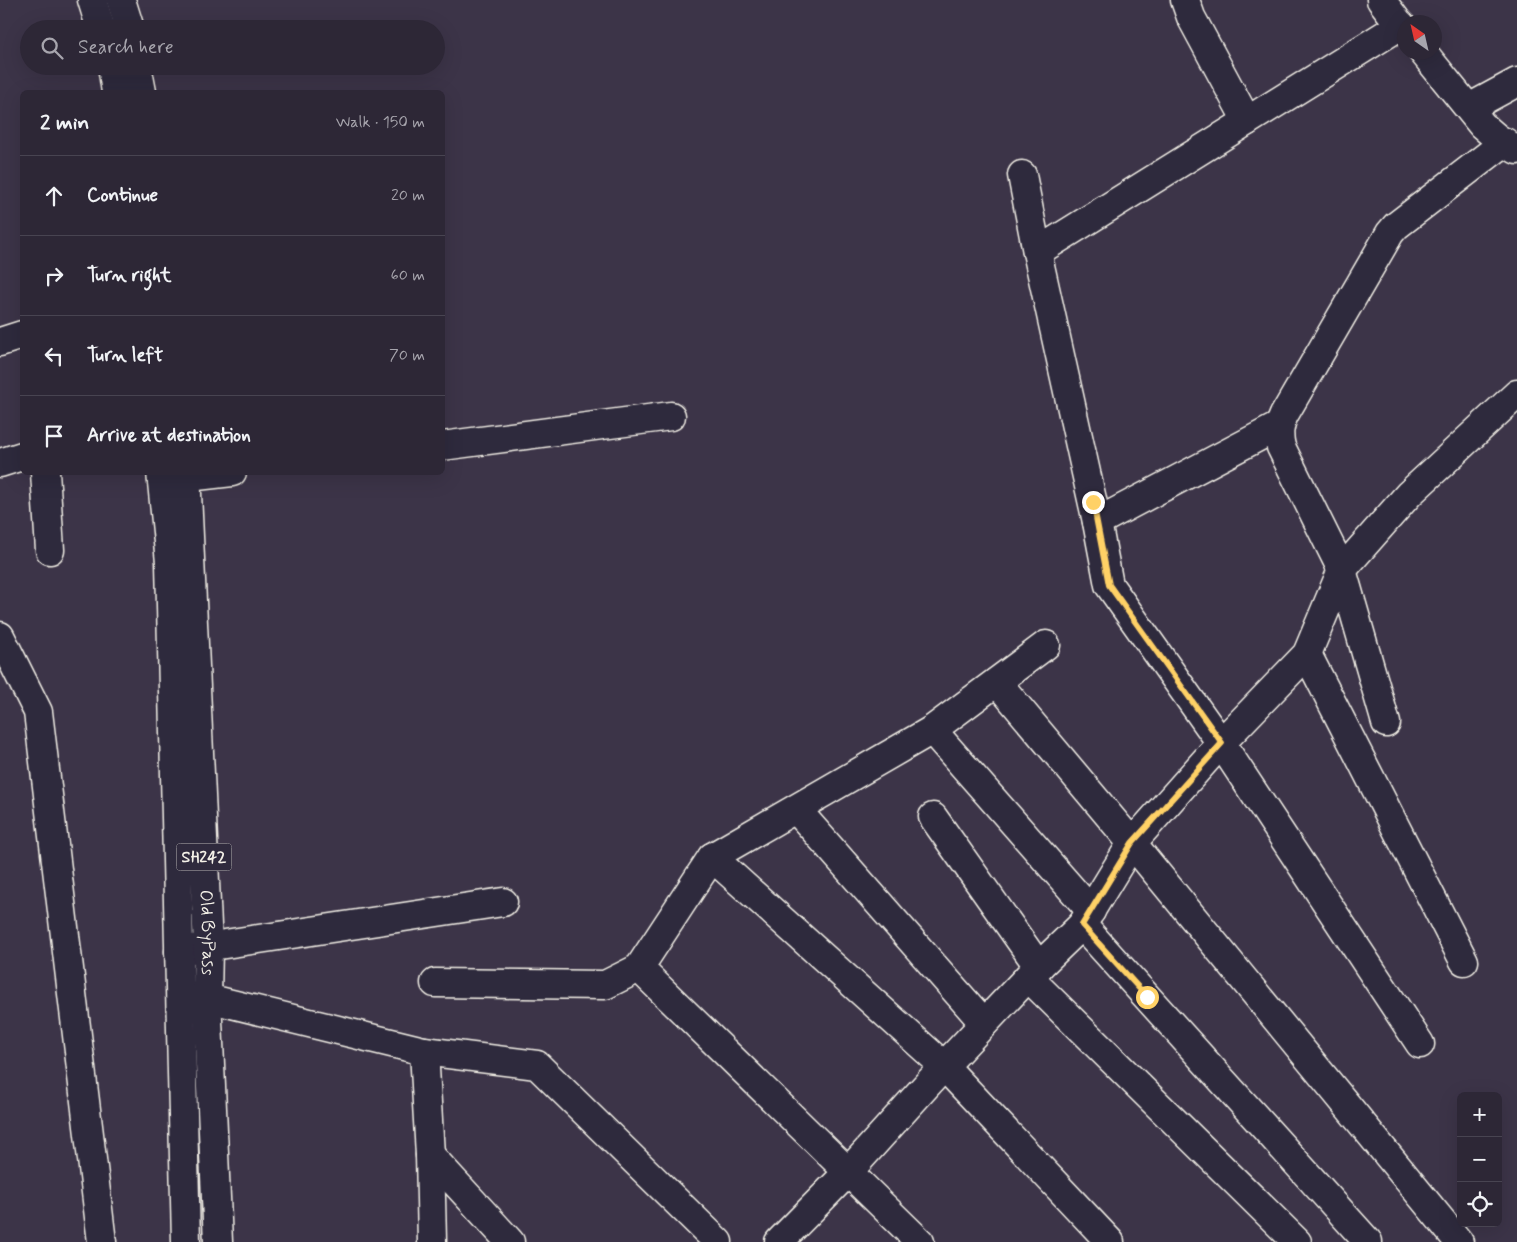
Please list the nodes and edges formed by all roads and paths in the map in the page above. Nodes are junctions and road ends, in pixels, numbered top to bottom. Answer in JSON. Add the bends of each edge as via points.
{"nodes":[{"id":1,"x":92,"y":0,"type":"edge"},
{"id":2,"x":122,"y":0,"type":"edge"},
{"id":3,"x":1185,"y":0,"type":"edge"},
{"id":4,"x":1381,"y":0,"type":"edge"},
{"id":5,"x":98,"y":20,"type":"edge"},
{"id":6,"x":128,"y":20,"type":"edge"},
{"id":7,"x":1397,"y":21,"type":"edge"},
{"id":8,"x":1397,"y":30,"type":"edge"},
{"id":9,"x":1430,"y":60,"type":"edge"},
{"id":10,"x":113,"y":75,"type":"edge"},
{"id":11,"x":139,"y":75,"type":"edge"},
{"id":12,"x":1517,"y":82,"type":"edge"},
{"id":13,"x":116,"y":90,"type":"edge"},
{"id":14,"x":142,"y":90,"type":"edge"},
{"id":15,"x":1469,"y":108,"type":"junction"},
{"id":16,"x":1247,"y":121,"type":"junction"},
{"id":17,"x":1511,"y":146,"type":"edge"},
{"id":18,"x":1022,"y":176,"type":"dead end"},
{"id":19,"x":1037,"y":252,"type":"junction"},
{"id":20,"x":20,"y":336,"type":"edge"},
{"id":21,"x":0,"y":342,"type":"edge"},
{"id":22,"x":1517,"y":394,"type":"edge"},
{"id":23,"x":671,"y":416,"type":"dead end"},
{"id":24,"x":1279,"y":426,"type":"junction"},
{"id":25,"x":445,"y":446,"type":"edge"},
{"id":26,"x":20,"y":457,"type":"edge"},
{"id":27,"x":0,"y":463,"type":"edge"},
{"id":28,"x":45,"y":475,"type":"edge"},
{"id":29,"x":188,"y":475,"type":"edge"},
{"id":30,"x":174,"y":476,"type":"edge"},
{"id":31,"x":1097,"y":522,"type":"junction"},
{"id":32,"x":50,"y":550,"type":"dead end"},
{"id":33,"x":1342,"y":570,"type":"junction"},
{"id":34,"x":0,"y":636,"type":"edge"},
{"id":35,"x":1046,"y":644,"type":"dead end"},
{"id":36,"x":1307,"y":654,"type":"junction"},
{"id":37,"x":997,"y":682,"type":"junction"},
{"id":38,"x":1386,"y":723,"type":"dead end"},
{"id":39,"x":932,"y":730,"type":"junction"},
{"id":40,"x":1222,"y":743,"type":"junction"},
{"id":41,"x":796,"y":809,"type":"junction"},
{"id":42,"x":933,"y":817,"type":"dead end"},
{"id":43,"x":1132,"y":843,"type":"junction"},
{"id":44,"x":712,"y":857,"type":"junction"},
{"id":45,"x":503,"y":902,"type":"dead end"},
{"id":46,"x":1087,"y":918,"type":"junction"},
{"id":47,"x":208,"y":948,"type":"junction"},
{"id":48,"x":179,"y":951,"type":"junction"},
{"id":49,"x":1464,"y":961,"type":"dead end"},
{"id":50,"x":639,"y":968,"type":"junction"},
{"id":51,"x":1033,"y":972,"type":"junction"},
{"id":52,"x":435,"y":983,"type":"dead end"},
{"id":53,"x":180,"y":995,"type":"junction"},
{"id":54,"x":207,"y":998,"type":"junction"},
{"id":55,"x":984,"y":1023,"type":"junction"},
{"id":56,"x":1420,"y":1044,"type":"dead end"},
{"id":57,"x":424,"y":1051,"type":"junction"},
{"id":58,"x":944,"y":1066,"type":"junction"},
{"id":59,"x":430,"y":1155,"type":"junction"},
{"id":60,"x":849,"y":1171,"type":"junction"},
{"id":61,"x":102,"y":1242,"type":"edge"},
{"id":62,"x":186,"y":1242,"type":"edge"},
{"id":63,"x":218,"y":1242,"type":"edge"},
{"id":64,"x":432,"y":1242,"type":"edge"},
{"id":65,"x":510,"y":1242,"type":"edge"},
{"id":66,"x":718,"y":1242,"type":"edge"},
{"id":67,"x":779,"y":1242,"type":"edge"},
{"id":68,"x":920,"y":1242,"type":"edge"},
{"id":69,"x":1110,"y":1242,"type":"edge"},
{"id":70,"x":1298,"y":1242,"type":"edge"},
{"id":71,"x":1368,"y":1242,"type":"edge"},
{"id":72,"x":1459,"y":1242,"type":"edge"}],
"edges":[{"from":1,"to":5,"type":"street"},
{"from":2,"to":6,"type":"street"},
{"from":3,"to":16,"type":"street"},
{"from":4,"to":7,"type":"street"},
{"from":8,"to":16,"type":"street"},
{"from":9,"to":15,"type":"street"},
{"from":10,"to":13,"type":"street"},
{"from":11,"to":14,"type":"street"},
{"from":12,"to":15,"type":"street"},
{"from":15,"to":17,"type":"street","via":[[1482,125]]},
{"from":16,"to":19,"type":"street"},
{"from":17,"to":24,"type":"street","via":[[1390,233]]},
{"from":18,"to":19,"type":"street"},
{"from":19,"to":31,"type":"street"},
{"from":20,"to":21,"type":"street"},
{"from":22,"to":33,"type":"street","via":[[1409,494]]},
{"from":23,"to":25,"type":"street"},
{"from":24,"to":31,"type":"street"},
{"from":24,"to":33,"type":"street","via":[[1281,447]]},
{"from":26,"to":27,"type":"street"},
{"from":28,"to":32,"type":"street"},
{"from":29,"to":30,"type":"street"},
{"from":30,"to":47,"type":"street","name":"Old ByPass","number":"SH242"},
{"from":30,"to":48,"type":"street","name":"Old ByPass","number":"SH242","via":[[170,562]]},
{"from":31,"to":40,"type":"street","via":[[1109,585]]},
{"from":33,"to":36,"type":"street"},
{"from":33,"to":38,"type":"street"},
{"from":34,"to":61,"type":"street","via":[[38,712]]},
{"from":35,"to":37,"type":"street"},
{"from":36,"to":40,"type":"street"},
{"from":36,"to":49,"type":"street"},
{"from":37,"to":39,"type":"street"},
{"from":37,"to":43,"type":"street"},
{"from":39,"to":41,"type":"street"},
{"from":39,"to":46,"type":"street"},
{"from":40,"to":43,"type":"street"},
{"from":40,"to":56,"type":"street"},
{"from":41,"to":44,"type":"street"},
{"from":41,"to":55,"type":"street"},
{"from":42,"to":51,"type":"street"},
{"from":43,"to":46,"type":"street"},
{"from":43,"to":72,"type":"street"},
{"from":44,"to":50,"type":"street"},
{"from":44,"to":58,"type":"street"},
{"from":45,"to":47,"type":"street"},
{"from":46,"to":51,"type":"street"},
{"from":46,"to":71,"type":"street"},
{"from":47,"to":48,"type":"street"},
{"from":47,"to":54,"type":"street","name":"Old ByPass","number":"SH242"},
{"from":48,"to":53,"type":"street","name":"Old ByPass","number":"SH242"},
{"from":50,"to":52,"type":"street","via":[[605,985]]},
{"from":50,"to":60,"type":"street"},
{"from":51,"to":55,"type":"street"},
{"from":51,"to":70,"type":"street"},
{"from":53,"to":54,"type":"street"},
{"from":53,"to":62,"type":"street","name":"Old ByPass","number":"SH242"},
{"from":54,"to":57,"type":"street"},
{"from":54,"to":63,"type":"street","name":"Old ByPass","number":"SH242"},
{"from":55,"to":58,"type":"street"},
{"from":57,"to":59,"type":"street"},
{"from":57,"to":66,"type":"street","via":[[537,1065]]},
{"from":58,"to":60,"type":"street"},
{"from":58,"to":69,"type":"street"},
{"from":59,"to":64,"type":"street"},
{"from":59,"to":65,"type":"street"},
{"from":60,"to":67,"type":"street"},
{"from":60,"to":68,"type":"street"}]}
